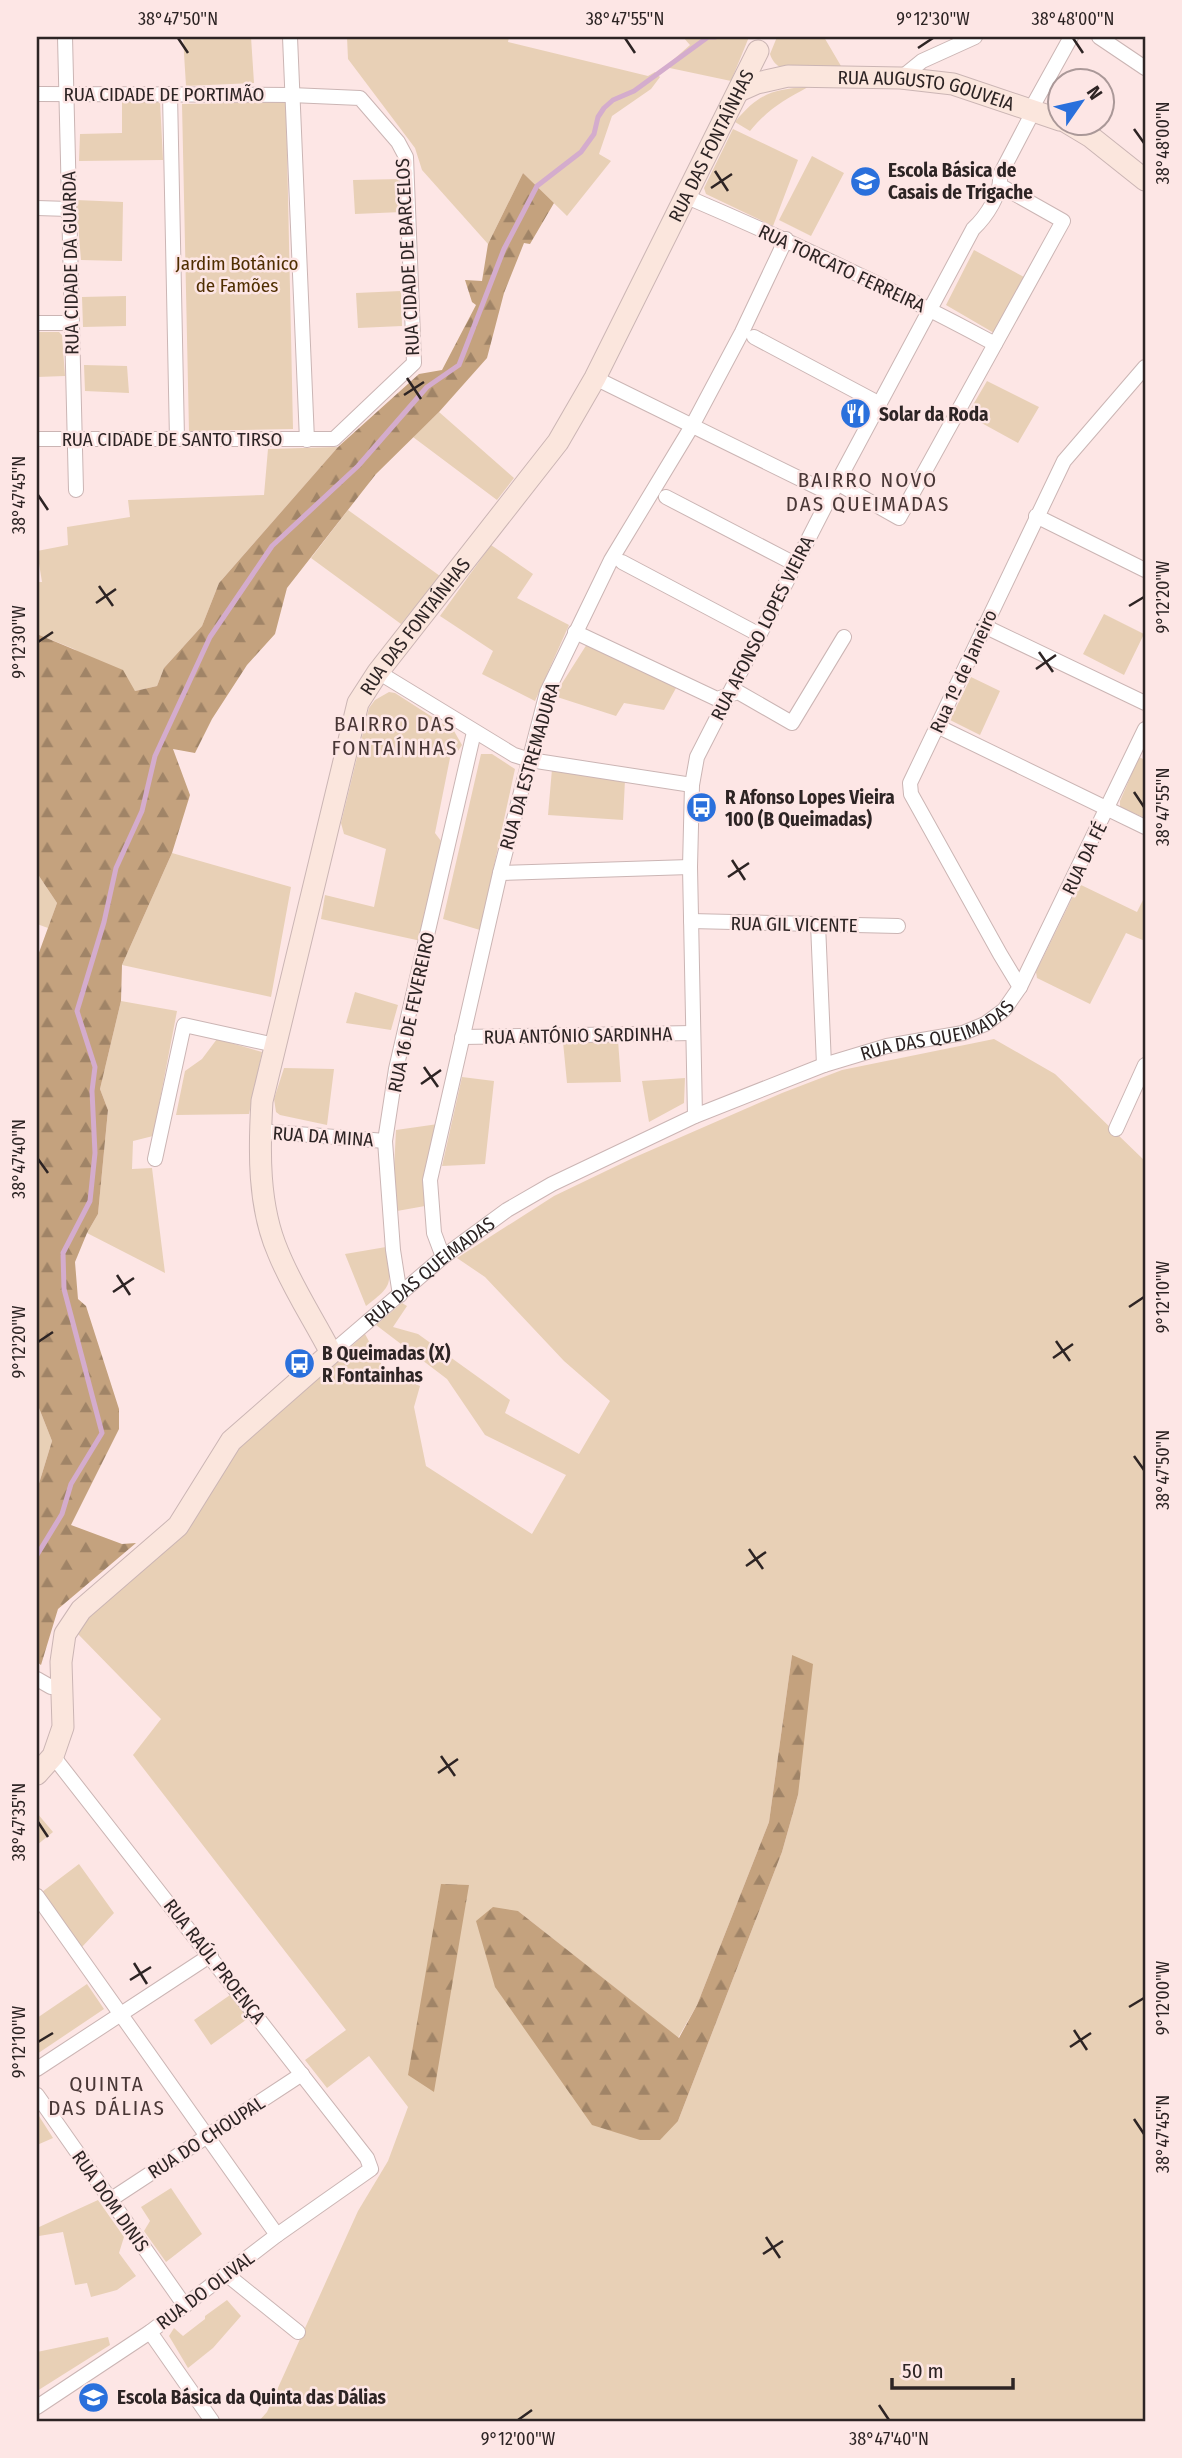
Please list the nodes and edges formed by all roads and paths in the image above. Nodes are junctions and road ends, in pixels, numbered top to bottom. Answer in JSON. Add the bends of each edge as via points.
{"nodes":[{"id":1,"x":65,"y":37,"type":"edge"},
{"id":2,"x":290,"y":37,"type":"edge"},
{"id":3,"x":975,"y":37,"type":"edge"},
{"id":4,"x":1071,"y":37,"type":"edge"},
{"id":5,"x":1099,"y":37,"type":"edge"},
{"id":6,"x":761,"y":44,"type":"edge"},
{"id":7,"x":1145,"y":68,"type":"edge"},
{"id":8,"x":788,"y":76,"type":"junction"},
{"id":9,"x":901,"y":78,"type":"junction"},
{"id":10,"x":739,"y":91,"type":"junction"},
{"id":11,"x":37,"y":94,"type":"edge"},
{"id":12,"x":66,"y":94,"type":"junction"},
{"id":13,"x":170,"y":94,"type":"junction"},
{"id":14,"x":291,"y":95,"type":"junction"},
{"id":15,"x":1034,"y":110,"type":"junction"},
{"id":16,"x":1046,"y":115,"type":"edge"},
{"id":17,"x":1089,"y":136,"type":"edge"},
{"id":18,"x":1145,"y":180,"type":"edge"},
{"id":19,"x":1001,"y":186,"type":"junction"},
{"id":20,"x":687,"y":197,"type":"junction"},
{"id":21,"x":37,"y":208,"type":"edge"},
{"id":22,"x":69,"y":209,"type":"junction"},
{"id":23,"x":786,"y":239,"type":"junction"},
{"id":24,"x":930,"y":309,"type":"junction"},
{"id":25,"x":37,"y":323,"type":"edge"},
{"id":26,"x":71,"y":323,"type":"junction"},
{"id":27,"x":754,"y":337,"type":"dead end"},
{"id":28,"x":995,"y":344,"type":"junction"},
{"id":29,"x":1142,"y":376,"type":"edge"},
{"id":30,"x":594,"y":378,"type":"junction"},
{"id":31,"x":880,"y":404,"type":"junction"},
{"id":32,"x":691,"y":426,"type":"junction"},
{"id":33,"x":37,"y":439,"type":"edge"},
{"id":34,"x":74,"y":439,"type":"junction"},
{"id":35,"x":177,"y":439,"type":"junction"},
{"id":36,"x":307,"y":440,"type":"junction"},
{"id":37,"x":834,"y":489,"type":"junction"},
{"id":38,"x":76,"y":490,"type":"dead end"},
{"id":39,"x":666,"y":497,"type":"dead end"},
{"id":40,"x":1036,"y":516,"type":"junction"},
{"id":41,"x":622,"y":562,"type":"dead end"},
{"id":42,"x":795,"y":564,"type":"junction"},
{"id":43,"x":1145,"y":570,"type":"edge"},
{"id":44,"x":984,"y":626,"type":"junction"},
{"id":45,"x":575,"y":632,"type":"junction"},
{"id":46,"x":758,"y":634,"type":"junction"},
{"id":47,"x":844,"y":637,"type":"dead end"},
{"id":48,"x":378,"y":672,"type":"junction"},
{"id":49,"x":728,"y":694,"type":"junction"},
{"id":50,"x":1145,"y":703,"type":"edge"},
{"id":51,"x":937,"y":726,"type":"junction"},
{"id":52,"x":1145,"y":729,"type":"edge"},
{"id":53,"x":474,"y":732,"type":"junction"},
{"id":54,"x":530,"y":760,"type":"junction"},
{"id":55,"x":692,"y":785,"type":"junction"},
{"id":56,"x":1108,"y":809,"type":"junction"},
{"id":57,"x":1145,"y":827,"type":"edge"},
{"id":58,"x":690,"y":867,"type":"junction"},
{"id":59,"x":500,"y":873,"type":"junction"},
{"id":60,"x":691,"y":922,"type":"junction"},
{"id":61,"x":818,"y":924,"type":"junction"},
{"id":62,"x":898,"y":926,"type":"dead end"},
{"id":63,"x":1020,"y":987,"type":"junction"},
{"id":64,"x":693,"y":1032,"type":"junction"},
{"id":65,"x":462,"y":1037,"type":"junction"},
{"id":66,"x":275,"y":1045,"type":"junction"},
{"id":67,"x":824,"y":1065,"type":"junction"},
{"id":68,"x":1145,"y":1065,"type":"edge"},
{"id":69,"x":695,"y":1116,"type":"junction"},
{"id":70,"x":1116,"y":1129,"type":"dead end"},
{"id":71,"x":260,"y":1131,"type":"junction"},
{"id":72,"x":386,"y":1141,"type":"junction"},
{"id":73,"x":155,"y":1159,"type":"dead end"},
{"id":74,"x":443,"y":1257,"type":"junction"},
{"id":75,"x":400,"y":1295,"type":"junction"},
{"id":76,"x":331,"y":1353,"type":"junction"},
{"id":77,"x":37,"y":1679,"type":"edge"},
{"id":78,"x":51,"y":1686,"type":"dead end"},
{"id":79,"x":53,"y":1756,"type":"junction"},
{"id":80,"x":37,"y":1774,"type":"edge"},
{"id":81,"x":37,"y":1896,"type":"edge"},
{"id":82,"x":211,"y":1955,"type":"junction"},
{"id":83,"x":121,"y":2014,"type":"junction"},
{"id":84,"x":37,"y":2070,"type":"edge"},
{"id":85,"x":302,"y":2074,"type":"junction"},
{"id":86,"x":37,"y":2095,"type":"edge"},
{"id":87,"x":208,"y":2138,"type":"junction"},
{"id":88,"x":371,"y":2169,"type":"joint"},
{"id":89,"x":110,"y":2200,"type":"junction"},
{"id":90,"x":277,"y":2235,"type":"junction"},
{"id":91,"x":226,"y":2274,"type":"junction"},
{"id":92,"x":185,"y":2306,"type":"junction"},
{"id":93,"x":150,"y":2332,"type":"junction"},
{"id":94,"x":298,"y":2332,"type":"dead end"},
{"id":95,"x":37,"y":2407,"type":"edge"},
{"id":96,"x":212,"y":2421,"type":"edge"}],
"edges":[{"from":1,"to":12,"type":"street","name":"RUA CIDADE DA GUARDA"},
{"from":2,"to":14,"type":"street"},
{"from":3,"to":9,"type":"street","via":[[922,61]]},
{"from":4,"to":15,"type":"street","name":"RUA AFONSO LOPES VIEIRA"},
{"from":5,"to":7,"type":"street"},
{"from":6,"to":8,"type":"street","via":[[766,66]]},
{"from":6,"to":10,"type":"street","name":"RUA DAS FONTAÍNHAS"},
{"from":8,"to":9,"type":"street","name":"RUA AUGUSTO GOUVEIA"},
{"from":8,"to":10,"type":"street","name":"RUA AUGUSTO GOUVEIA"},
{"from":9,"to":15,"type":"street","name":"RUA AUGUSTO GOUVEIA","via":[[953,85]]},
{"from":10,"to":20,"type":"street","name":"RUA DAS FONTAÍNHAS"},
{"from":11,"to":12,"type":"street","name":"RUA CIDADE DE PORTIMÃO"},
{"from":12,"to":13,"type":"street","name":"RUA CIDADE DE PORTIMÃO"},
{"from":12,"to":22,"type":"street","name":"RUA CIDADE DA GUARDA"},
{"from":13,"to":14,"type":"street","name":"RUA CIDADE DE PORTIMÃO"},
{"from":13,"to":35,"type":"street"},
{"from":14,"to":36,"type":"street"},
{"from":14,"to":36,"type":"street","name":"RUA CIDADE DE BARCELOS","via":[[360,98],[406,157],[414,363],[334,439]]},
{"from":15,"to":16,"type":"street","name":"RUA AUGUSTO GOUVEIA"},
{"from":15,"to":19,"type":"street","name":"RUA AFONSO LOPES VIEIRA","via":[[1000,175]]},
{"from":17,"to":18,"type":"street"},
{"from":19,"to":24,"type":"street","name":"RUA AFONSO LOPES VIEIRA"},
{"from":19,"to":28,"type":"street","via":[[1063,221]]},
{"from":20,"to":23,"type":"street","name":"RUA TORCATO FERREIRA"},
{"from":20,"to":30,"type":"street","name":"RUA DAS FONTAÍNHAS"},
{"from":21,"to":22,"type":"street"},
{"from":22,"to":26,"type":"street","name":"RUA CIDADE DA GUARDA"},
{"from":23,"to":24,"type":"street","name":"RUA TORCATO FERREIRA"},
{"from":23,"to":32,"type":"street","name":"RUA DA ESTREMADURA"},
{"from":24,"to":28,"type":"street","name":"RUA TORCATO FERREIRA"},
{"from":24,"to":31,"type":"street","name":"RUA AFONSO LOPES VIEIRA"},
{"from":25,"to":26,"type":"street"},
{"from":26,"to":34,"type":"street","name":"RUA CIDADE DA GUARDA"},
{"from":27,"to":31,"type":"street"},
{"from":28,"to":37,"type":"street","via":[[899,518]]},
{"from":29,"to":40,"type":"street","name":"Rua 1º de Janeiro","via":[[1064,461]]},
{"from":30,"to":32,"type":"street"},
{"from":30,"to":48,"type":"street","name":"RUA DAS FONTAÍNHAS","via":[[558,442]]},
{"from":31,"to":37,"type":"street","name":"RUA AFONSO LOPES VIEIRA"},
{"from":32,"to":37,"type":"street"},
{"from":32,"to":45,"type":"street","name":"RUA DA ESTREMADURA","via":[[611,560]]},
{"from":33,"to":34,"type":"street","name":"RUA CIDADE DE SANTO TIRSO"},
{"from":34,"to":35,"type":"street","name":"RUA CIDADE DE SANTO TIRSO"},
{"from":34,"to":38,"type":"street","name":"RUA CIDADE DA GUARDA"},
{"from":35,"to":36,"type":"street","name":"RUA CIDADE DE SANTO TIRSO"},
{"from":37,"to":42,"type":"street","name":"RUA AFONSO LOPES VIEIRA"},
{"from":39,"to":42,"type":"street"},
{"from":40,"to":43,"type":"street"},
{"from":40,"to":44,"type":"street","name":"Rua 1º de Janeiro"},
{"from":41,"to":46,"type":"street"},
{"from":42,"to":46,"type":"street","name":"RUA AFONSO LOPES VIEIRA"},
{"from":44,"to":50,"type":"street"},
{"from":44,"to":51,"type":"street","name":"Rua 1º de Janeiro"},
{"from":45,"to":49,"type":"street","via":[[717,699]]},
{"from":45,"to":54,"type":"street","name":"RUA DA ESTREMADURA","via":[[547,692]]},
{"from":46,"to":49,"type":"street","name":"RUA AFONSO LOPES VIEIRA"},
{"from":47,"to":49,"type":"street","via":[[792,723],[738,692]]},
{"from":48,"to":53,"type":"street"},
{"from":48,"to":66,"type":"street","name":"RUA DAS FONTAÍNHAS","via":[[358,703]]},
{"from":49,"to":55,"type":"street","name":"RUA AFONSO LOPES VIEIRA","via":[[697,757]]},
{"from":51,"to":56,"type":"street"},
{"from":51,"to":63,"type":"street","name":"Rua 1º de Janeiro","via":[[910,783],[911,794]]},
{"from":52,"to":56,"type":"street","name":"RUA DA FÉ"},
{"from":53,"to":54,"type":"street"},
{"from":53,"to":72,"type":"street","name":"RUA 16 DE FEVEREIRO","via":[[396,1069]]},
{"from":54,"to":55,"type":"street"},
{"from":54,"to":59,"type":"street","name":"RUA DA ESTREMADURA"},
{"from":55,"to":58,"type":"street","name":"RUA AFONSO LOPES VIEIRA"},
{"from":56,"to":57,"type":"street"},
{"from":56,"to":63,"type":"street","name":"RUA DA FÉ"},
{"from":58,"to":59,"type":"street"},
{"from":58,"to":60,"type":"street","name":"RUA AFONSO LOPES VIEIRA"},
{"from":59,"to":65,"type":"street","name":"RUA DA ESTREMADURA"},
{"from":60,"to":61,"type":"street","name":"RUA GIL VICENTE"},
{"from":60,"to":64,"type":"street","name":"RUA AFONSO LOPES VIEIRA"},
{"from":61,"to":62,"type":"street","name":"RUA GIL VICENTE"},
{"from":61,"to":67,"type":"street"},
{"from":63,"to":67,"type":"street","name":"RUA DAS QUEIMADAS","via":[[1004,1010],[985,1024]]},
{"from":64,"to":65,"type":"street","name":"RUA ANTÓNIO SARDINHA"},
{"from":64,"to":69,"type":"street","name":"RUA AFONSO LOPES VIEIRA"},
{"from":65,"to":74,"type":"street","name":"RUA DA ESTREMADURA","via":[[430,1180],[434,1233]]},
{"from":66,"to":71,"type":"street","name":"RUA DAS FONTAÍNHAS"},
{"from":66,"to":73,"type":"street","via":[[184,1025]]},
{"from":67,"to":69,"type":"street","name":"RUA DAS QUEIMADAS"},
{"from":68,"to":70,"type":"street"},
{"from":69,"to":74,"type":"street","name":"RUA DAS QUEIMADAS","via":[[552,1184]]},
{"from":71,"to":72,"type":"street","name":"RUA DA MINA"},
{"from":71,"to":76,"type":"street","name":"RUA DAS FONTAÍNHAS","via":[[264,1204],[277,1251]]},
{"from":72,"to":75,"type":"street","name":"RUA 16 DE FEVEREIRO"},
{"from":74,"to":75,"type":"street","name":"RUA DAS QUEIMADAS"},
{"from":75,"to":76,"type":"street","name":"RUA DAS QUEIMADAS"},
{"from":76,"to":79,"type":"street","name":"RUA DAS QUEIMADAS","via":[[231,1441],[178,1526],[81,1610],[65,1634],[63,1727]]},
{"from":77,"to":78,"type":"street"},
{"from":79,"to":80,"type":"street","name":"RUA DAS QUEIMADAS"},
{"from":79,"to":82,"type":"street","name":"RUA RAÚL PROENÇA"},
{"from":81,"to":83,"type":"street"},
{"from":82,"to":83,"type":"street"},
{"from":82,"to":85,"type":"street","name":"RUA RAÚL PROENÇA"},
{"from":83,"to":84,"type":"street"},
{"from":83,"to":87,"type":"street"},
{"from":85,"to":87,"type":"street","name":"RUA DO CHOUPAL"},
{"from":85,"to":88,"type":"street","name":"RUA RAÚL PROENÇA"},
{"from":86,"to":89,"type":"street","name":"RUA DOM DINIS"},
{"from":87,"to":89,"type":"street","name":"RUA DO CHOUPAL"},
{"from":87,"to":90,"type":"street"},
{"from":88,"to":90,"type":"street","name":"RUA DO OLIVAL"},
{"from":89,"to":92,"type":"street","name":"RUA DOM DINIS"},
{"from":90,"to":91,"type":"street","name":"RUA DO OLIVAL"},
{"from":91,"to":92,"type":"street","name":"RUA DO OLIVAL"},
{"from":91,"to":94,"type":"street"},
{"from":92,"to":93,"type":"street","name":"RUA DO OLIVAL"},
{"from":93,"to":95,"type":"street","name":"RUA DO OLIVAL"},
{"from":93,"to":96,"type":"street"}]}
